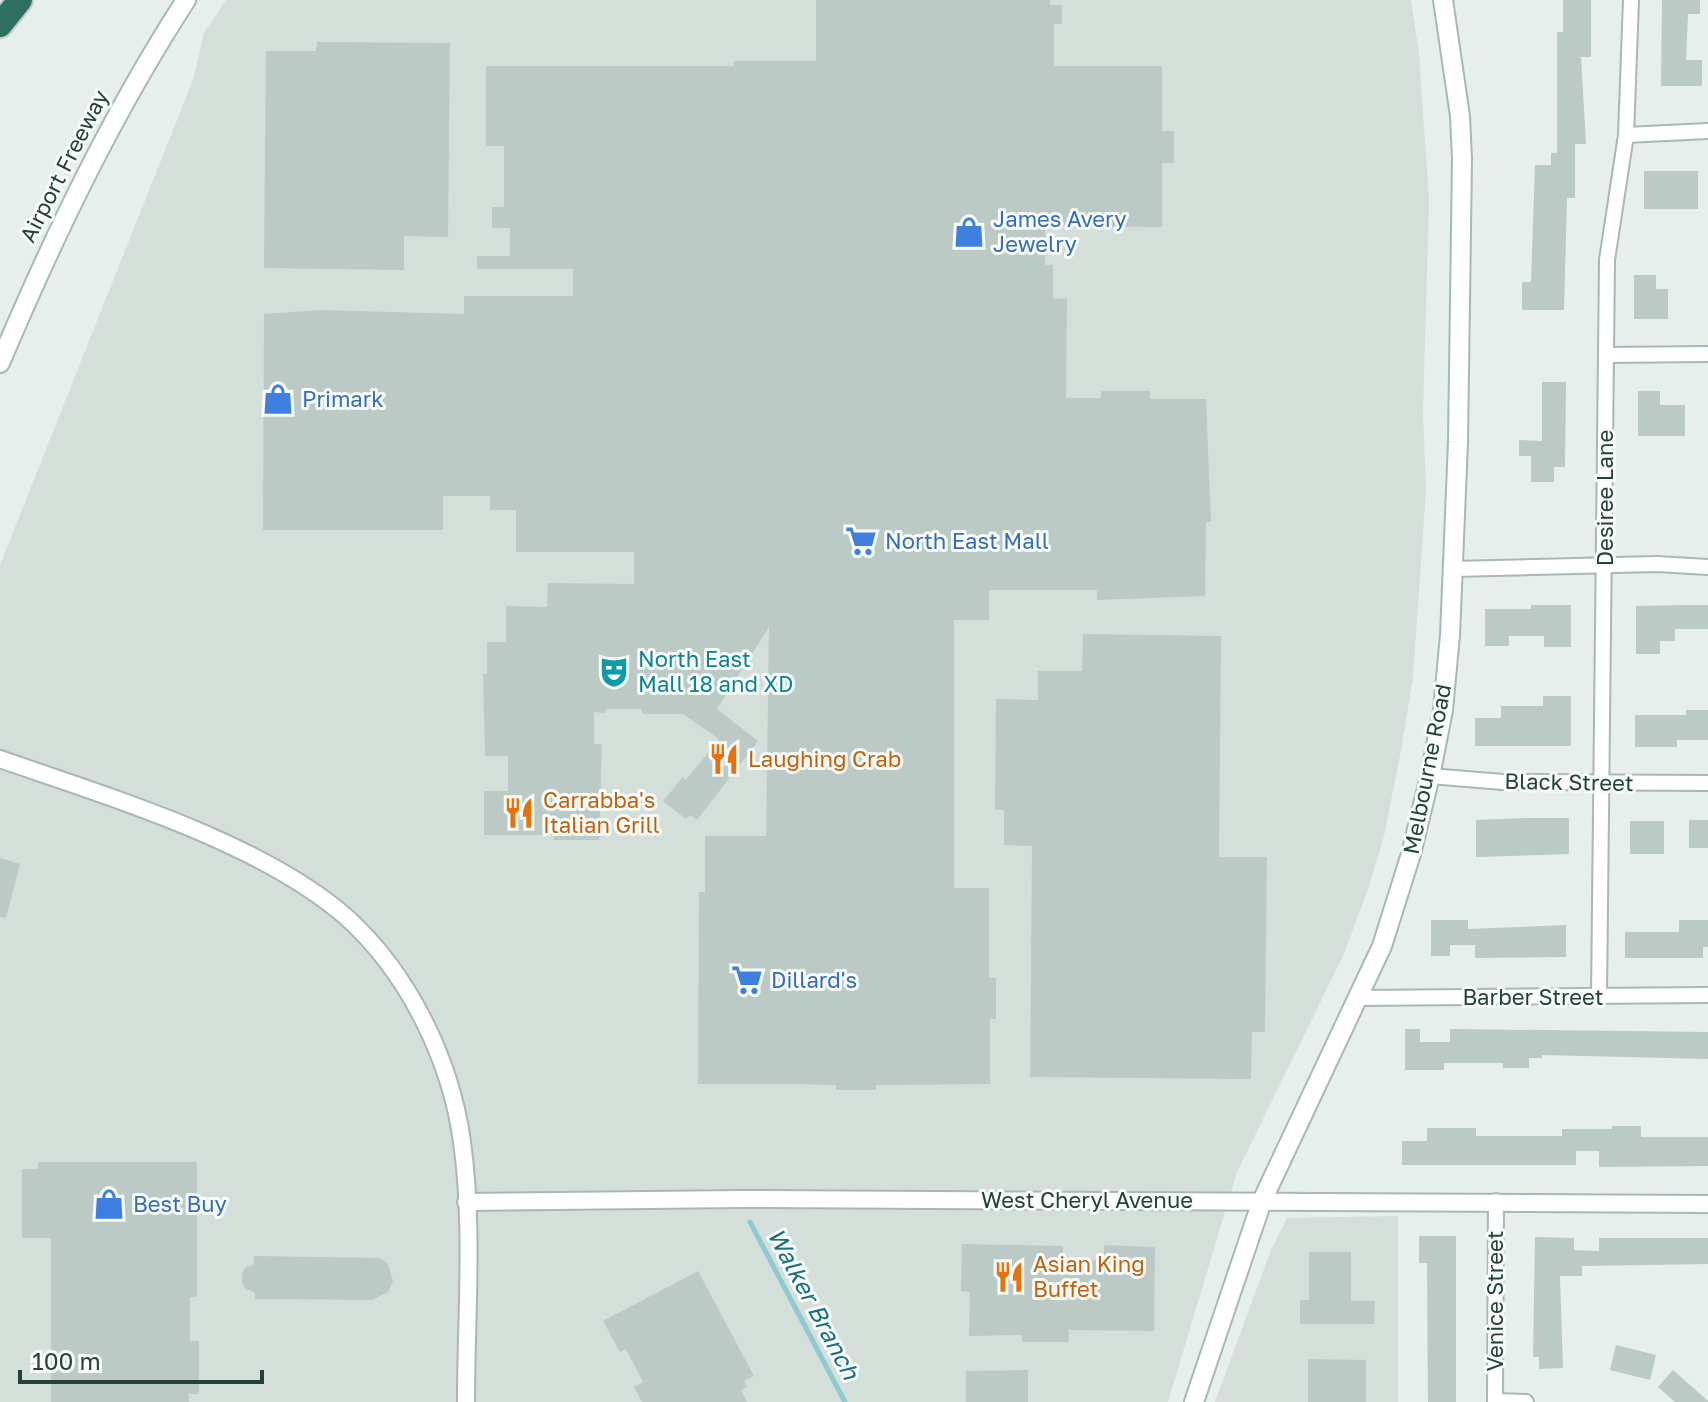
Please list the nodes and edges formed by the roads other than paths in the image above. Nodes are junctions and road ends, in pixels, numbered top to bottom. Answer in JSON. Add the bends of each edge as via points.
{"nodes":[{"id":1,"x":20,"y":0,"type":"edge"},
{"id":2,"x":186,"y":0,"type":"edge"},
{"id":3,"x":1443,"y":0,"type":"edge"},
{"id":4,"x":1631,"y":0,"type":"edge"},
{"id":5,"x":0,"y":25,"type":"edge"},
{"id":6,"x":1708,"y":131,"type":"edge"},
{"id":7,"x":1626,"y":135,"type":"junction"},
{"id":8,"x":1708,"y":354,"type":"edge"},
{"id":9,"x":1606,"y":355,"type":"junction"},
{"id":10,"x":0,"y":363,"type":"edge"},
{"id":11,"x":1605,"y":565,"type":"junction"},
{"id":12,"x":1708,"y":567,"type":"edge"},
{"id":13,"x":1453,"y":569,"type":"junction"},
{"id":14,"x":0,"y":759,"type":"edge"},
{"id":15,"x":1430,"y":776,"type":"junction"},
{"id":16,"x":1603,"y":783,"type":"junction"},
{"id":17,"x":1708,"y":783,"type":"edge"},
{"id":18,"x":1708,"y":995,"type":"edge"},
{"id":19,"x":1599,"y":997,"type":"junction"},
{"id":20,"x":1359,"y":998,"type":"junction"},
{"id":21,"x":1262,"y":1201,"type":"junction"},
{"id":22,"x":1496,"y":1201,"type":"junction"},
{"id":23,"x":466,"y":1202,"type":"junction"},
{"id":24,"x":1708,"y":1204,"type":"edge"},
{"id":25,"x":1495,"y":1401,"type":"edge"},
{"id":26,"x":466,"y":1402,"type":"edge"},
{"id":27,"x":1194,"y":1402,"type":"edge"},
{"id":28,"x":1526,"y":1402,"type":"edge"}],
"edges":[{"from":1,"to":5,"type":"highway"},
{"from":2,"to":10,"type":"main road","name":"Airport Freeway","via":[[103,141]]},
{"from":3,"to":13,"type":"main road","name":"Melbourne Road","via":[[1462,159]]},
{"from":4,"to":7,"type":"street","name":"Desiree Lane"},
{"from":6,"to":7,"type":"street"},
{"from":7,"to":9,"type":"street","name":"Desiree Lane","via":[[1609,235]]},
{"from":8,"to":9,"type":"street"},
{"from":9,"to":11,"type":"street","name":"Desiree Lane"},
{"from":11,"to":12,"type":"street"},
{"from":11,"to":13,"type":"street"},
{"from":11,"to":16,"type":"street","name":"Desiree Lane"},
{"from":13,"to":15,"type":"main road","name":"Melbourne Road","via":[[1443,710]]},
{"from":14,"to":23,"type":"street","via":[[225,845],[284,875],[347,918],[426,1021],[458,1114]]},
{"from":15,"to":16,"type":"street","name":"Black Street"},
{"from":15,"to":20,"type":"main road","name":"Melbourne Road","via":[[1385,936]]},
{"from":16,"to":17,"type":"street","name":"Black Street"},
{"from":16,"to":19,"type":"street","name":"Desiree Lane"},
{"from":18,"to":19,"type":"street","name":"Barber Street"},
{"from":19,"to":20,"type":"street","name":"Barber Street"},
{"from":20,"to":21,"type":"main road","name":"Melbourne Road"},
{"from":21,"to":22,"type":"street","name":"West Cheryl Avenue"},
{"from":21,"to":23,"type":"street","name":"West Cheryl Avenue"},
{"from":21,"to":27,"type":"main road","name":"Melbourne Road"},
{"from":22,"to":24,"type":"street","name":"West Cheryl Avenue"},
{"from":22,"to":25,"type":"street","name":"Venice Street"},
{"from":23,"to":26,"type":"street"},
{"from":25,"to":28,"type":"street"}]}
